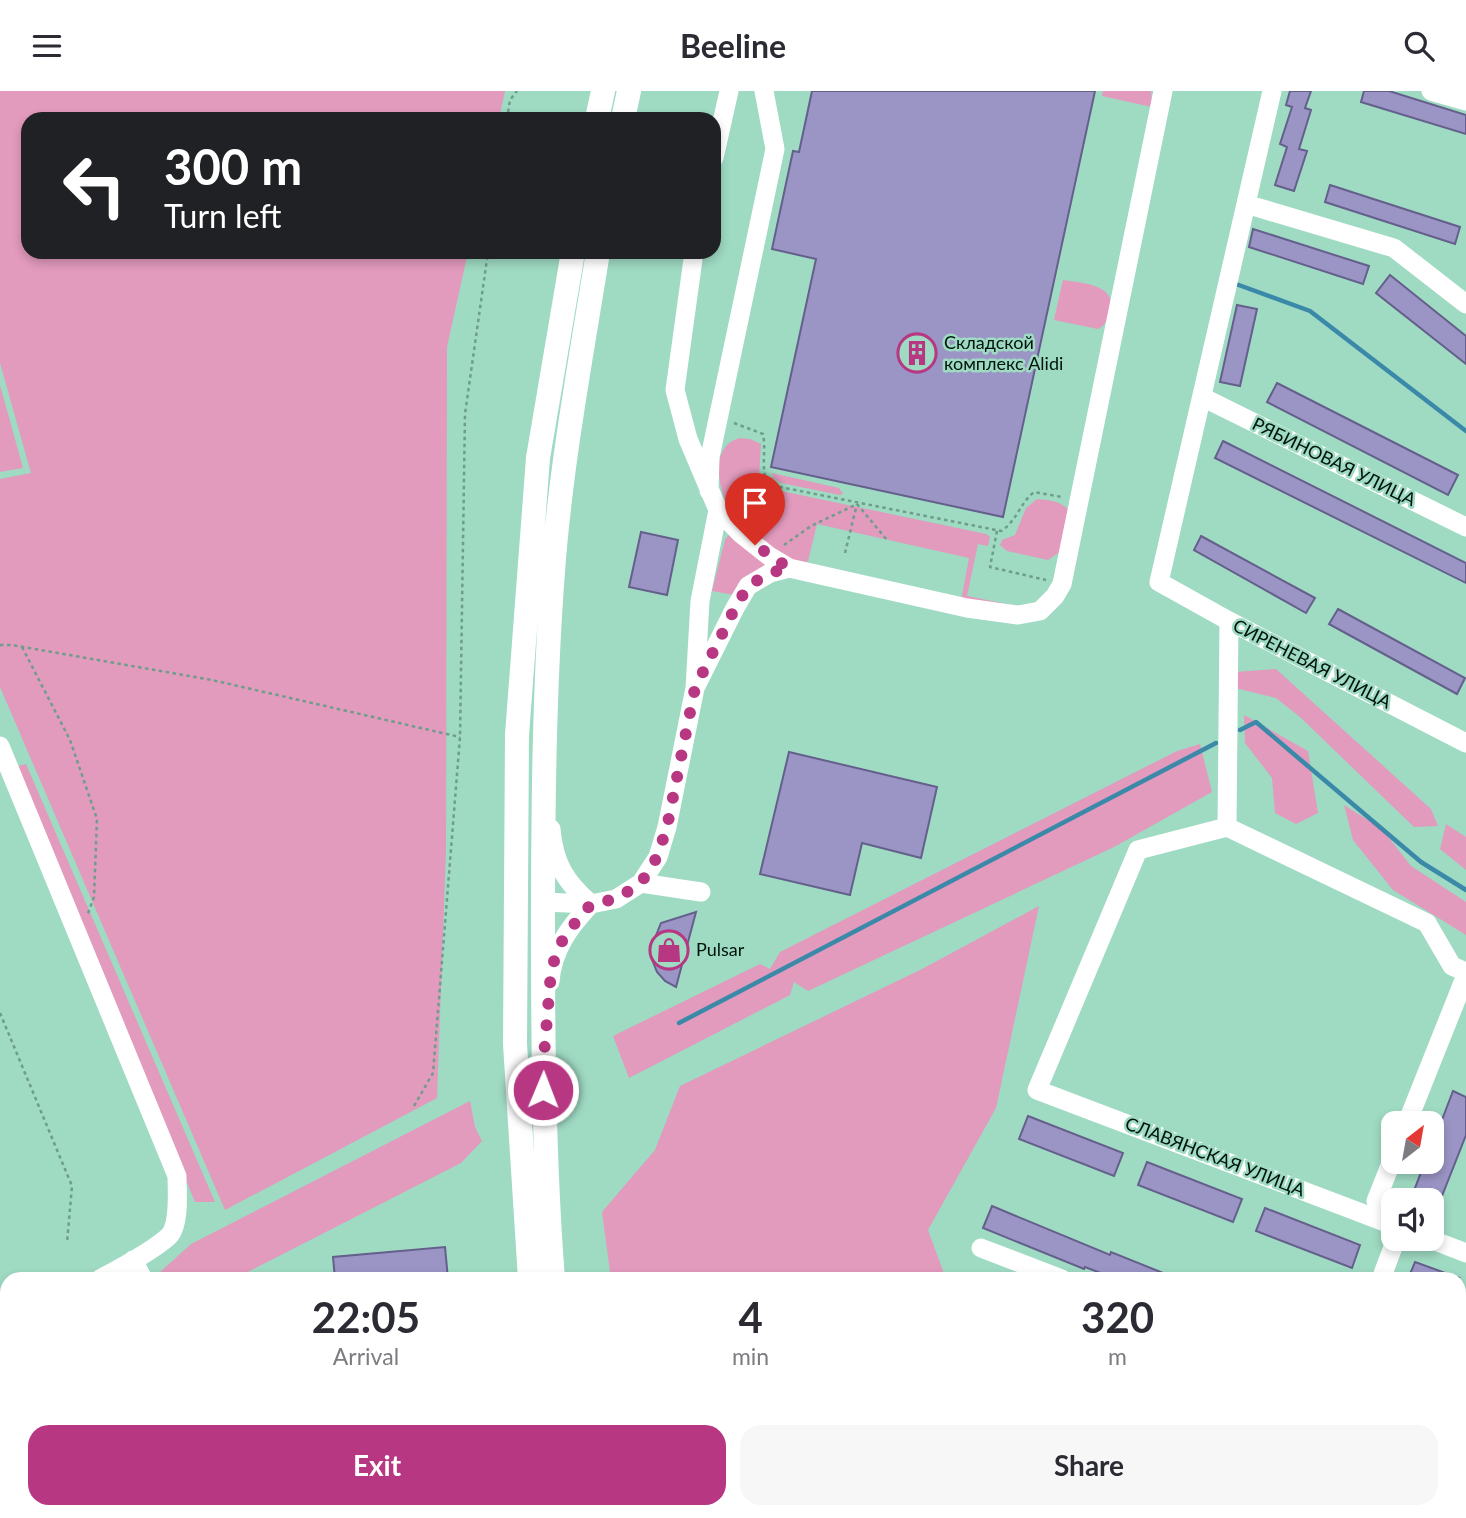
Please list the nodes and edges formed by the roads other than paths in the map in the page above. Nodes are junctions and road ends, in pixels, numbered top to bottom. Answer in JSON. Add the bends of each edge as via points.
{"nodes":[{"id":1,"x":603,"y":91,"type":"edge"},
{"id":2,"x":629,"y":91,"type":"edge"},
{"id":3,"x":729,"y":91,"type":"edge"},
{"id":4,"x":764,"y":91,"type":"edge"},
{"id":5,"x":1163,"y":91,"type":"edge"},
{"id":6,"x":1272,"y":91,"type":"edge"},
{"id":7,"x":1431,"y":91,"type":"edge"},
{"id":8,"x":1466,"y":101,"type":"edge"},
{"id":9,"x":598,"y":112,"type":"edge"},
{"id":10,"x":624,"y":112,"type":"edge"},
{"id":11,"x":721,"y":126,"type":"edge"},
{"id":12,"x":1246,"y":204,"type":"junction"},
{"id":13,"x":572,"y":259,"type":"edge"},
{"id":14,"x":597,"y":259,"type":"edge"},
{"id":15,"x":693,"y":259,"type":"edge"},
{"id":16,"x":1466,"y":305,"type":"edge"},
{"id":17,"x":1202,"y":397,"type":"junction"},
{"id":18,"x":709,"y":491,"type":"junction"},
{"id":19,"x":723,"y":515,"type":"junction"},
{"id":20,"x":1466,"y":527,"type":"edge"},
{"id":21,"x":789,"y":568,"type":"junction"},
{"id":22,"x":1229,"y":621,"type":"junction"},
{"id":23,"x":695,"y":688,"type":"junction"},
{"id":24,"x":1466,"y":743,"type":"edge"},
{"id":25,"x":0,"y":746,"type":"edge"},
{"id":26,"x":544,"y":767,"type":"junction"},
{"id":27,"x":1227,"y":827,"type":"junction"},
{"id":28,"x":641,"y":883,"type":"junction"},
{"id":29,"x":701,"y":892,"type":"dead end"},
{"id":30,"x":515,"y":899,"type":"junction"},
{"id":31,"x":543,"y":902,"type":"junction"},
{"id":32,"x":591,"y":904,"type":"junction"},
{"id":33,"x":1466,"y":973,"type":"edge"},
{"id":34,"x":543,"y":1067,"type":"junction"},
{"id":35,"x":1412,"y":1111,"type":"edge"},
{"id":36,"x":1381,"y":1188,"type":"edge"},
{"id":37,"x":1381,"y":1207,"type":"edge"},
{"id":38,"x":1381,"y":1219,"type":"edge"},
{"id":39,"x":1444,"y":1244,"type":"edge"},
{"id":40,"x":981,"y":1248,"type":"dead end"},
{"id":41,"x":1392,"y":1251,"type":"edge"},
{"id":42,"x":1466,"y":1253,"type":"edge"},
{"id":43,"x":133,"y":1260,"type":"junction"},
{"id":44,"x":112,"y":1272,"type":"edge"},
{"id":45,"x":139,"y":1272,"type":"edge"},
{"id":46,"x":530,"y":1272,"type":"edge"},
{"id":47,"x":552,"y":1272,"type":"edge"},
{"id":48,"x":1044,"y":1272,"type":"edge"},
{"id":49,"x":1384,"y":1272,"type":"edge"}],
"edges":[{"from":1,"to":9,"type":"main road"},
{"from":2,"to":10,"type":"main road"},
{"from":3,"to":11,"type":"street"},
{"from":4,"to":18,"type":"street","via":[[775,149],[717,417]]},
{"from":5,"to":21,"type":"street","via":[[1080,500],[1062,584],[1055,596],[1040,611],[1018,615],[956,606]]},
{"from":6,"to":12,"type":"street"},
{"from":7,"to":8,"type":"street"},
{"from":12,"to":16,"type":"street","via":[[1394,249]]},
{"from":12,"to":17,"type":"street"},
{"from":13,"to":30,"type":"main road","via":[[538,458],[517,735]]},
{"from":14,"to":26,"type":"main road","via":[[565,458],[553,570]]},
{"from":15,"to":18,"type":"street","via":[[675,390]]},
{"from":17,"to":20,"type":"street","name":"РЯБИНОВАЯ УЛИЦА"},
{"from":17,"to":22,"type":"street","name":"СИРЕНЕВАЯ УЛИЦА","via":[[1159,582]]},
{"from":18,"to":19,"type":"street"},
{"from":19,"to":21,"type":"street"},
{"from":19,"to":23,"type":"street","via":[[700,601]]},
{"from":21,"to":23,"type":"street","via":[[748,586]]},
{"from":22,"to":24,"type":"street","name":"СИРЕНЕВАЯ УЛИЦА"},
{"from":22,"to":27,"type":"street"},
{"from":23,"to":28,"type":"street","via":[[667,827],[657,857]]},
{"from":25,"to":43,"type":"street","via":[[177,1176],[178,1210],[171,1234]]},
{"from":26,"to":31,"type":"main road"},
{"from":26,"to":32,"type":"street","via":[[558,864],[572,887]]},
{"from":27,"to":33,"type":"street","via":[[1427,923],[1452,966]]},
{"from":27,"to":38,"type":"street","name":"СЛАВЯНСКАЯ УЛИЦА","via":[[1138,850],[1037,1090]]},
{"from":28,"to":29,"type":"street"},
{"from":28,"to":32,"type":"street","via":[[616,899]]},
{"from":30,"to":31,"type":"main road"},
{"from":30,"to":46,"type":"main road","via":[[515,1044]]},
{"from":31,"to":32,"type":"street"},
{"from":31,"to":34,"type":"main road"},
{"from":32,"to":34,"type":"street","via":[[565,935],[556,954]]},
{"from":33,"to":35,"type":"street"},
{"from":34,"to":47,"type":"main road"},
{"from":36,"to":37,"type":"street","via":[[1376,1201]]},
{"from":39,"to":42,"type":"street"},
{"from":40,"to":48,"type":"street"},
{"from":41,"to":49,"type":"street"},
{"from":43,"to":44,"type":"street"},
{"from":43,"to":45,"type":"street"}]}
